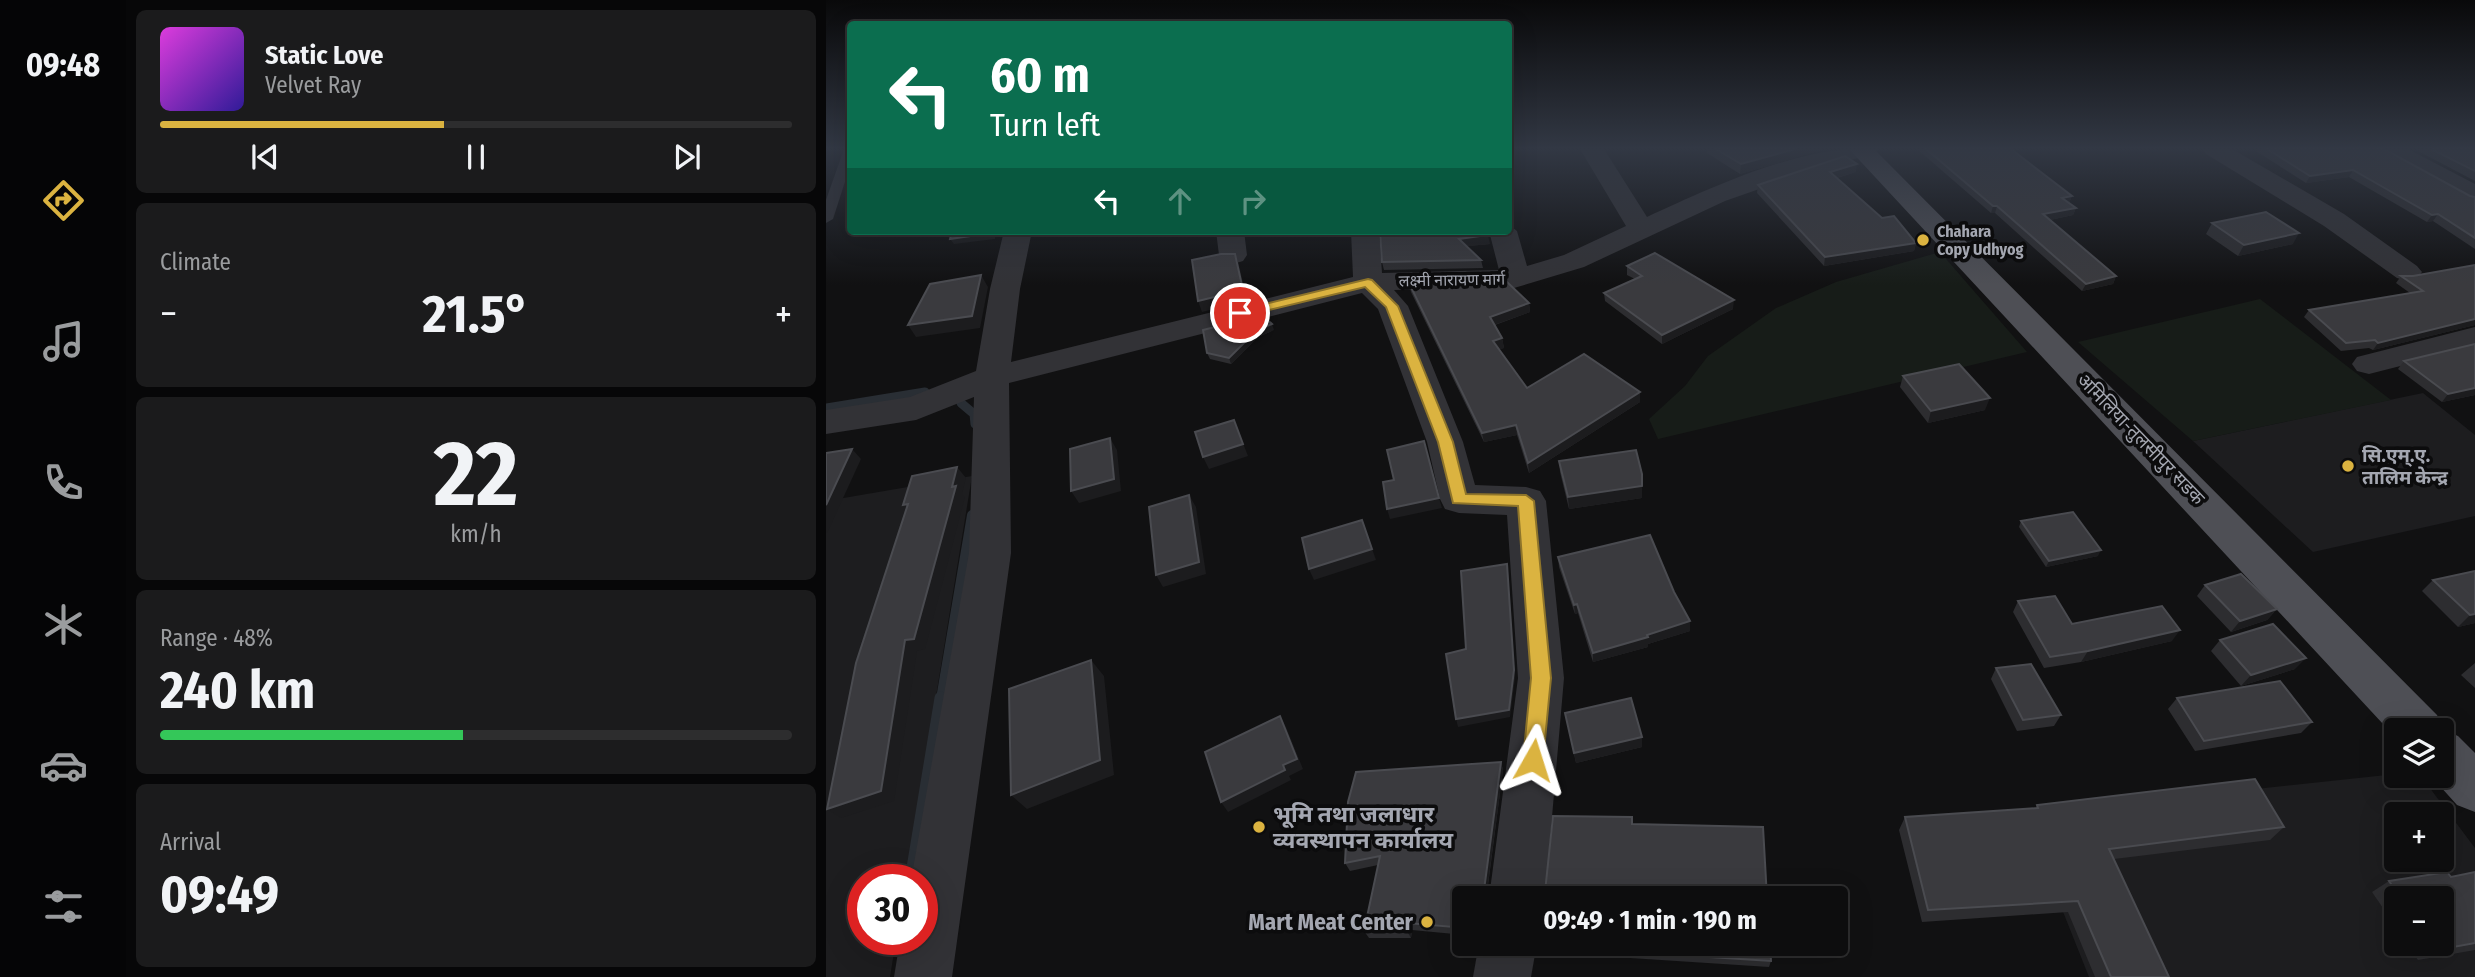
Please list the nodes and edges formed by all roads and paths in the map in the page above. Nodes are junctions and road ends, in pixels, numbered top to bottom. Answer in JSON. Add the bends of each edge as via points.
{"nodes":[{"id":1,"x":834,"y":195,"type":"edge"},
{"id":2,"x":1620,"y":195,"type":"edge"},
{"id":3,"x":1717,"y":195,"type":"edge"},
{"id":4,"x":1907,"y":195,"type":"edge"},
{"id":5,"x":2291,"y":195,"type":"edge"},
{"id":6,"x":826,"y":219,"type":"edge"},
{"id":7,"x":1642,"y":230,"type":"junction"},
{"id":8,"x":1017,"y":235,"type":"edge"},
{"id":9,"x":1365,"y":235,"type":"edge"},
{"id":10,"x":1504,"y":235,"type":"edge"},
{"id":11,"x":2407,"y":272,"type":"dead end"},
{"id":12,"x":1516,"y":277,"type":"junction"},
{"id":13,"x":1368,"y":282,"type":"junction"},
{"id":14,"x":2475,"y":337,"type":"edge"},
{"id":15,"x":2369,"y":364,"type":"dead end"},
{"id":16,"x":992,"y":377,"type":"junction"},
{"id":17,"x":826,"y":422,"type":"edge"},
{"id":18,"x":2408,"y":718,"type":"edge"},
{"id":19,"x":2454,"y":766,"type":"edge"},
{"id":20,"x":2475,"y":788,"type":"edge"},
{"id":21,"x":1518,"y":886,"type":"edge"},
{"id":22,"x":1506,"y":956,"type":"edge"},
{"id":23,"x":923,"y":977,"type":"edge"},
{"id":24,"x":1502,"y":977,"type":"edge"}],
"edges":[{"from":1,"to":6,"type":"lane"},
{"from":2,"to":7,"type":"street"},
{"from":3,"to":7,"type":"street","name":"लक्ष्मी नारायण मार्ग"},
{"from":4,"to":18,"type":"main road","name":"अमिलिया-तुलसीपुर सडक"},
{"from":5,"to":11,"type":"street"},
{"from":7,"to":12,"type":"street","name":"लक्ष्मी नारायण मार्ग","via":[[1574,261]]},
{"from":8,"to":16,"type":"street"},
{"from":9,"to":13,"type":"street"},
{"from":10,"to":12,"type":"street"},
{"from":12,"to":13,"type":"street","name":"लक्ष्मी नारायण मार्ग"},
{"from":13,"to":16,"type":"street","name":"लक्ष्मी नारायण मार्ग"},
{"from":13,"to":21,"type":"street","via":[[1392,306],[1445,442],[1459,499],[1526,501],[1541,678]]},
{"from":14,"to":15,"type":"street"},
{"from":16,"to":17,"type":"street","name":"लक्ष्मी नारायण मार्ग","via":[[916,408]]},
{"from":16,"to":23,"type":"street","via":[[990,553]]},
{"from":19,"to":20,"type":"main road"},
{"from":22,"to":24,"type":"street"}]}
